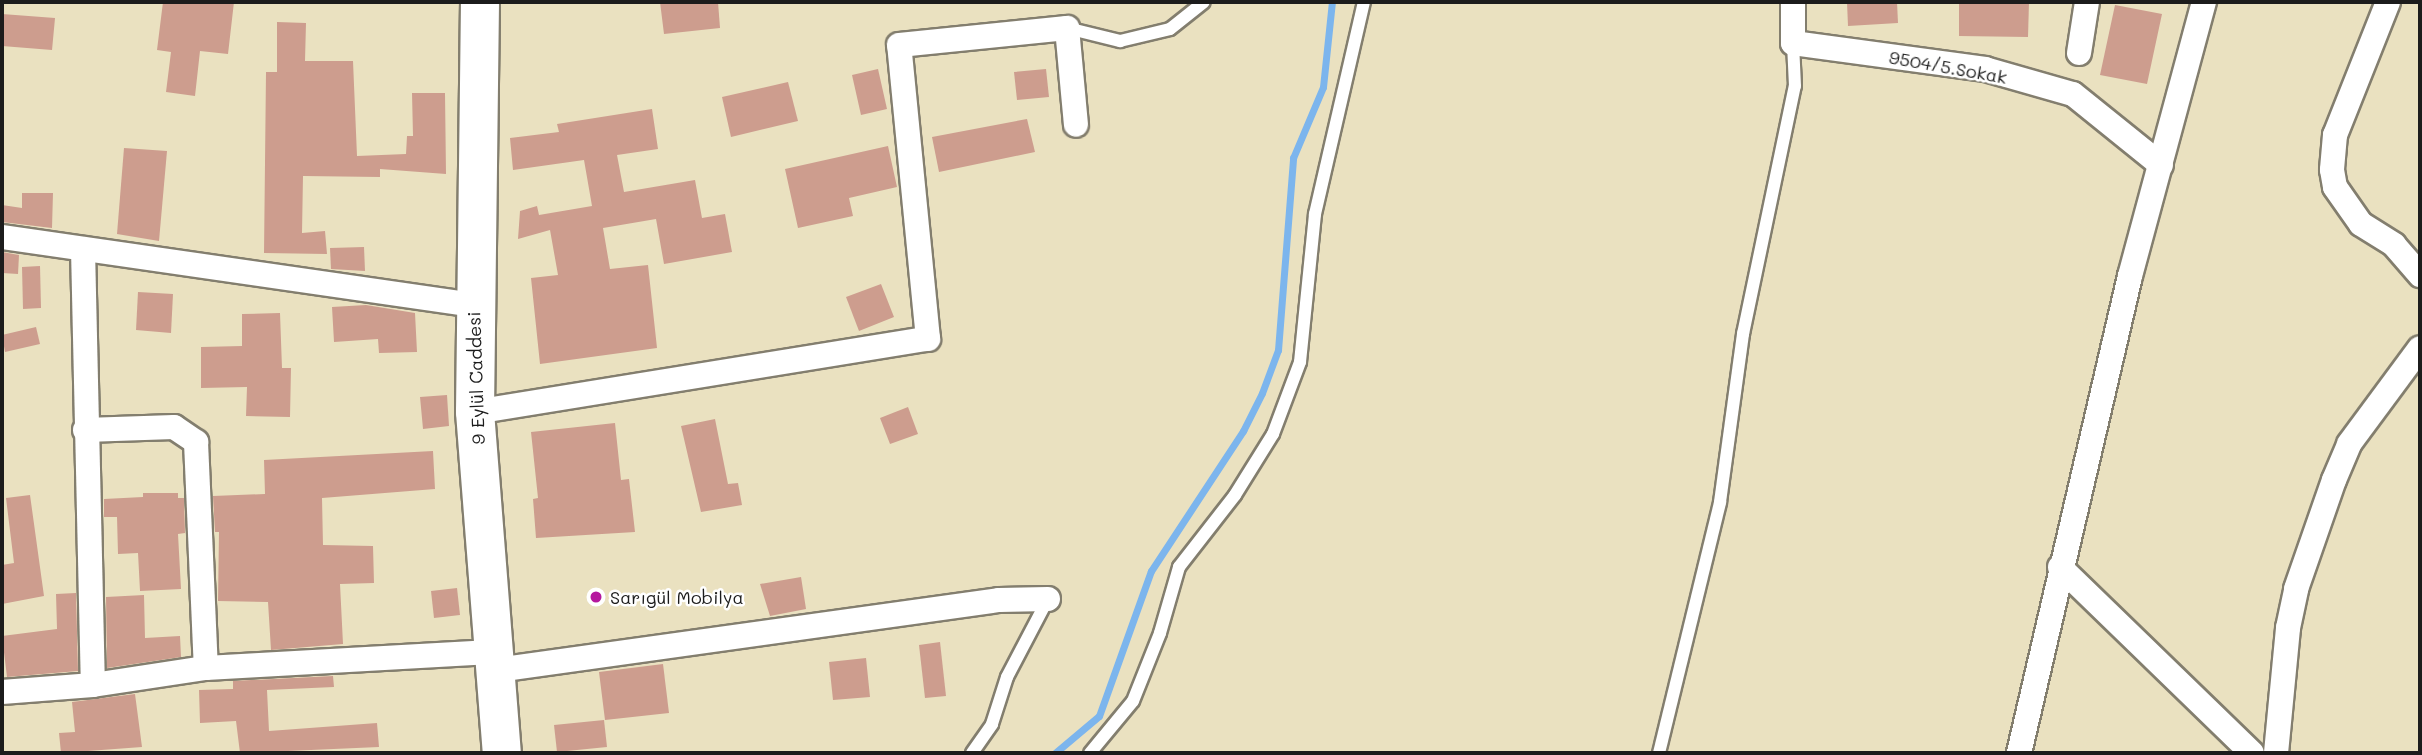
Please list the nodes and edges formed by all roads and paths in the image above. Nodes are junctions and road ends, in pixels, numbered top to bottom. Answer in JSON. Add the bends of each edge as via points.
{"nodes":[{"id":1,"x":480,"y":2,"type":"edge"},
{"id":2,"x":1204,"y":2,"type":"edge"},
{"id":3,"x":1364,"y":2,"type":"edge"},
{"id":4,"x":1793,"y":2,"type":"edge"},
{"id":5,"x":2087,"y":2,"type":"edge"},
{"id":6,"x":2204,"y":2,"type":"edge"},
{"id":7,"x":2388,"y":2,"type":"edge"},
{"id":8,"x":1067,"y":28,"type":"junction"},
{"id":9,"x":1793,"y":43,"type":"junction"},
{"id":10,"x":2080,"y":53,"type":"dead end"},
{"id":11,"x":1076,"y":125,"type":"dead end"},
{"id":12,"x":2161,"y":165,"type":"junction"},
{"id":13,"x":2,"y":237,"type":"edge"},
{"id":14,"x":83,"y":249,"type":"junction"},
{"id":15,"x":2420,"y":275,"type":"edge"},
{"id":16,"x":473,"y":305,"type":"junction"},
{"id":17,"x":2420,"y":348,"type":"edge"},
{"id":18,"x":475,"y":412,"type":"junction"},
{"id":19,"x":85,"y":430,"type":"junction"},
{"id":20,"x":2060,"y":567,"type":"junction"},
{"id":21,"x":1048,"y":599,"type":"joint"},
{"id":22,"x":496,"y":661,"type":"junction"},
{"id":23,"x":206,"y":668,"type":"junction"},
{"id":24,"x":93,"y":685,"type":"junction"},
{"id":25,"x":2,"y":692,"type":"edge"},
{"id":26,"x":502,"y":753,"type":"edge"},
{"id":27,"x":972,"y":753,"type":"edge"},
{"id":28,"x":1090,"y":753,"type":"edge"},
{"id":29,"x":1659,"y":753,"type":"edge"},
{"id":30,"x":2019,"y":753,"type":"edge"},
{"id":31,"x":2252,"y":753,"type":"edge"},
{"id":32,"x":2276,"y":753,"type":"edge"}],
"edges":[{"from":1,"to":16,"type":"main road","name":"9 Eylül Caddesi"},
{"from":2,"to":8,"type":"lane","via":[[1170,29],[1120,41]]},
{"from":3,"to":28,"type":"lane","via":[[1315,214],[1300,362],[1273,434],[1236,495],[1179,567],[1160,634],[1132,701]]},
{"from":4,"to":9,"type":"street"},
{"from":5,"to":10,"type":"street"},
{"from":6,"to":12,"type":"street"},
{"from":7,"to":15,"type":"street","via":[[2335,135],[2332,170],[2340,195],[2361,224],[2395,245]]},
{"from":8,"to":11,"type":"street"},
{"from":8,"to":18,"type":"street","via":[[899,45],[928,339]]},
{"from":9,"to":12,"type":"street","name":"9504/5.Sokak","via":[[1985,69],[2073,94]]},
{"from":9,"to":29,"type":"lane","via":[[1795,86],[1742,334],[1720,502]]},
{"from":12,"to":20,"type":"street"},
{"from":13,"to":14,"type":"street"},
{"from":14,"to":16,"type":"street"},
{"from":14,"to":19,"type":"street"},
{"from":16,"to":18,"type":"main road","name":"9 Eylül Caddesi"},
{"from":17,"to":32,"type":"street","via":[[2348,444],[2334,480],[2293,602]]},
{"from":18,"to":22,"type":"main road","name":"9 Eylül Caddesi"},
{"from":19,"to":23,"type":"street","via":[[174,427],[196,442]]},
{"from":19,"to":24,"type":"street"},
{"from":20,"to":30,"type":"street"},
{"from":20,"to":31,"type":"street"},
{"from":21,"to":22,"type":"street","via":[[999,600]]},
{"from":21,"to":27,"type":"lane","via":[[1007,677],[992,724]]},
{"from":22,"to":23,"type":"street"},
{"from":22,"to":26,"type":"main road","name":"9 Eylül Caddesi"},
{"from":23,"to":24,"type":"street"},
{"from":24,"to":25,"type":"street"}]}
